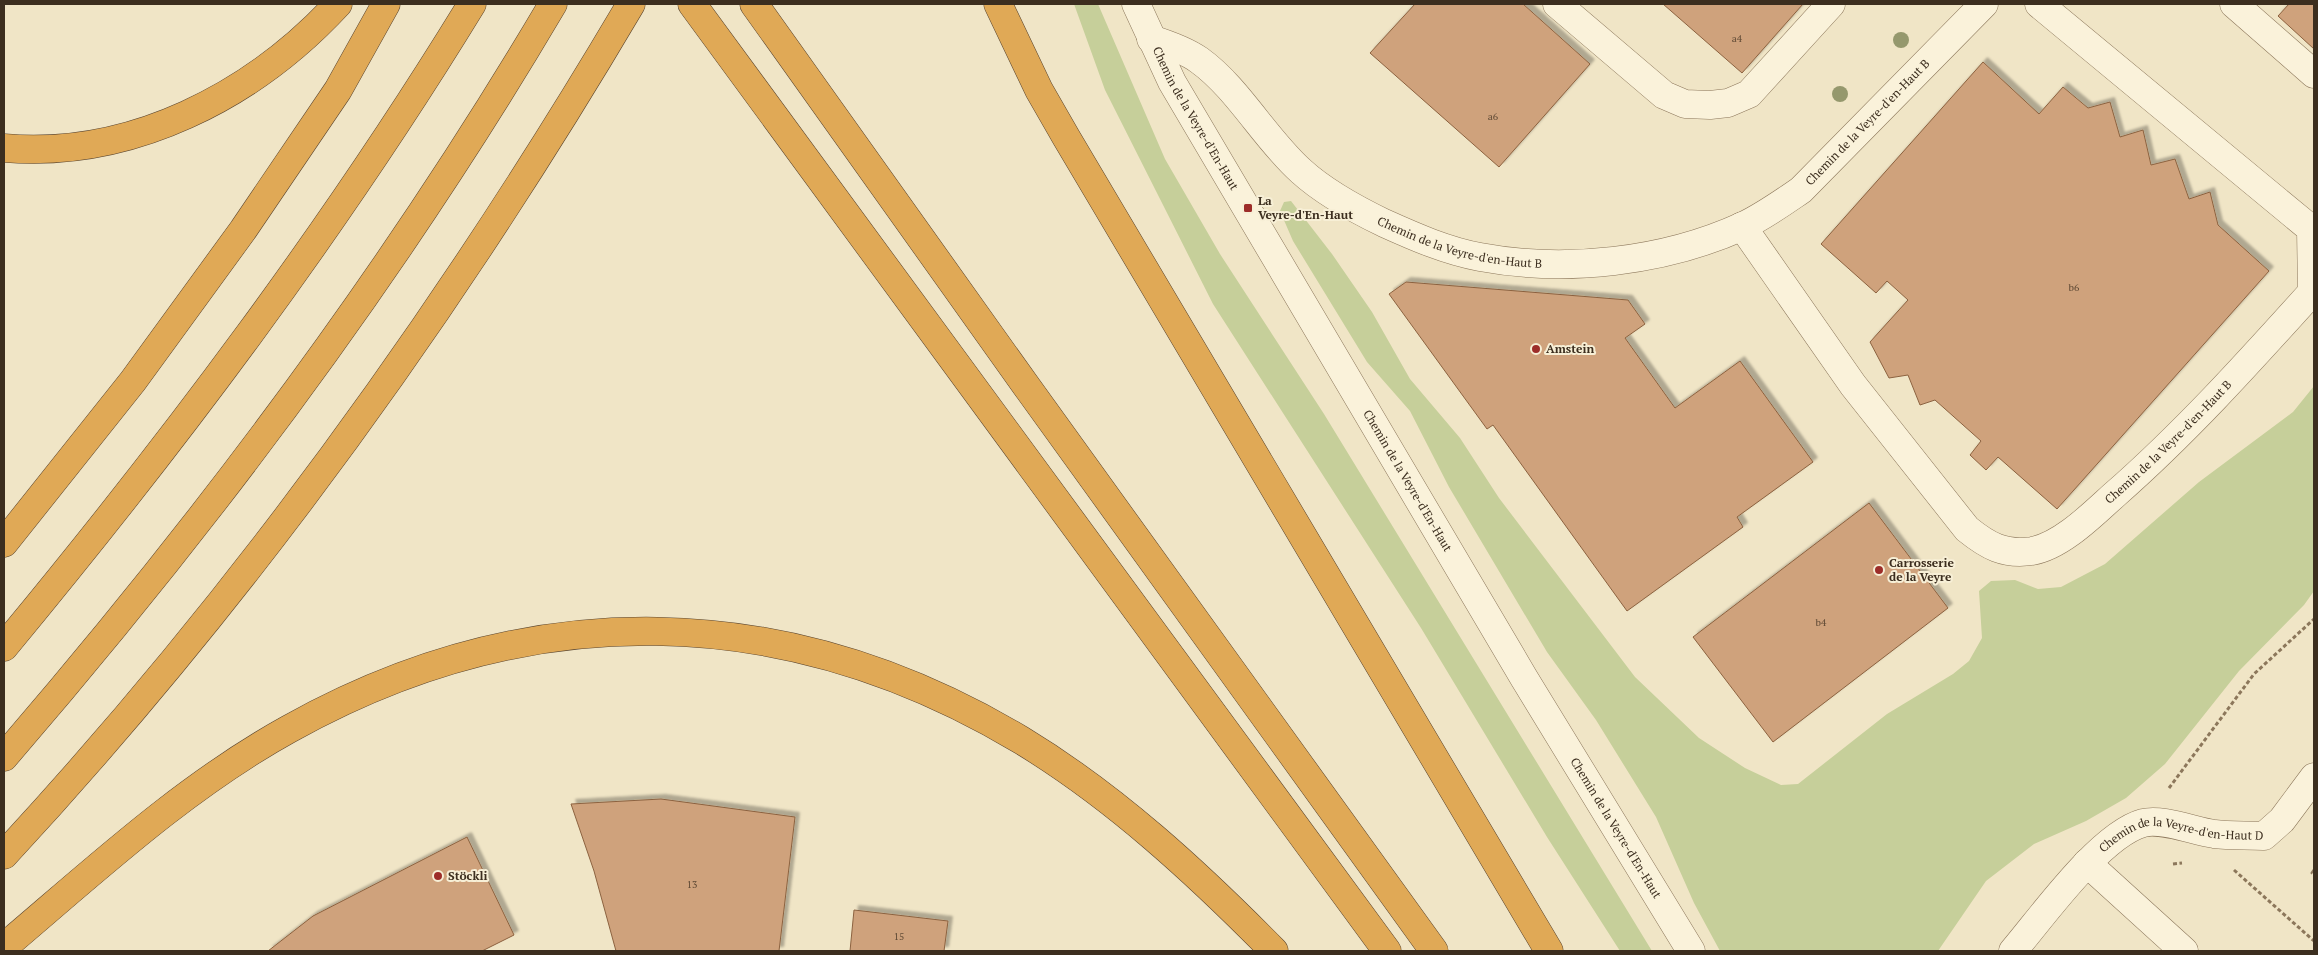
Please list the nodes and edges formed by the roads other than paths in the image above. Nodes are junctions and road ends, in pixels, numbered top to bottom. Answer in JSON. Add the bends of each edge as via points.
{"nodes":[{"id":1,"x":338,"y":4,"type":"edge"},
{"id":2,"x":386,"y":4,"type":"edge"},
{"id":3,"x":472,"y":4,"type":"edge"},
{"id":4,"x":553,"y":4,"type":"edge"},
{"id":5,"x":631,"y":4,"type":"edge"},
{"id":6,"x":754,"y":4,"type":"edge"},
{"id":7,"x":998,"y":4,"type":"edge"},
{"id":8,"x":1136,"y":4,"type":"edge"},
{"id":9,"x":1557,"y":4,"type":"edge"},
{"id":10,"x":1831,"y":4,"type":"edge"},
{"id":11,"x":1984,"y":4,"type":"edge"},
{"id":12,"x":2039,"y":4,"type":"edge"},
{"id":13,"x":694,"y":6,"type":"edge"},
{"id":14,"x":2241,"y":6,"type":"edge"},
{"id":15,"x":1151,"y":38,"type":"junction"},
{"id":16,"x":2314,"y":74,"type":"edge"},
{"id":17,"x":4,"y":148,"type":"edge"},
{"id":18,"x":1742,"y":226,"type":"junction"},
{"id":19,"x":4,"y":543,"type":"edge"},
{"id":20,"x":4,"y":647,"type":"edge"},
{"id":21,"x":4,"y":757,"type":"edge"},
{"id":22,"x":2314,"y":777,"type":"edge"},
{"id":23,"x":4,"y":855,"type":"edge"},
{"id":24,"x":2087,"y":863,"type":"junction"},
{"id":25,"x":4,"y":947,"type":"edge"},
{"id":26,"x":1274,"y":951,"type":"edge"},
{"id":27,"x":1387,"y":951,"type":"edge"},
{"id":28,"x":1434,"y":951,"type":"edge"},
{"id":29,"x":1549,"y":951,"type":"edge"},
{"id":30,"x":1691,"y":951,"type":"edge"},
{"id":31,"x":2013,"y":951,"type":"edge"},
{"id":32,"x":2184,"y":951,"type":"edge"}],
"edges":[{"from":1,"to":17,"type":"highway","via":[[267,67],[215,101],[180,119],[132,135],[86,145],[26,150]]},
{"from":2,"to":19,"type":"highway","via":[[338,90],[243,230],[133,381]]},
{"from":3,"to":20,"type":"highway","via":[[343,203],[247,338],[140,480]]},
{"from":4,"to":21,"type":"highway","via":[[434,192],[312,370],[187,538]]},
{"from":5,"to":23,"type":"highway","via":[[517,187],[360,418],[194,635],[73,779]]},
{"from":6,"to":28,"type":"highway"},
{"from":7,"to":29,"type":"highway","via":[[1039,90],[1075,153]]},
{"from":8,"to":15,"type":"street","name":"Chemin de la Veyre-d'En-Haut"},
{"from":9,"to":10,"type":"street","via":[[1664,94],[1685,104],[1710,105],[1728,103],[1748,94]]},
{"from":11,"to":18,"type":"street","name":"Chemin de la Veyre-d'en-Haut B","via":[[1801,190]]},
{"from":12,"to":18,"type":"street","name":"Chemin de la Veyre-d'en-Haut B","via":[[2311,229],[2312,292],[2217,397],[2147,466],[2079,526],[2034,550],[2012,552],[1987,545],[1967,529],[1853,385]]},
{"from":13,"to":27,"type":"highway"},
{"from":14,"to":16,"type":"street"},
{"from":15,"to":18,"type":"street","name":"Chemin de la Veyre-d'en-Haut B","via":[[1199,60],[1300,171],[1329,194],[1410,235],[1449,248],[1479,257],[1520,262],[1604,262],[1653,254]]},
{"from":15,"to":30,"type":"street","name":"Chemin de la Veyre-d'En-Haut","via":[[1172,82],[1524,678]]},
{"from":22,"to":24,"type":"street","name":"Chemin de la Veyre-d'en-Haut D","via":[[2282,820],[2264,836],[2216,834],[2167,824],[2143,823],[2121,834],[2096,852]]},
{"from":24,"to":31,"type":"street","name":"Chemin de la Veyre-d'en-Haut D"},
{"from":24,"to":32,"type":"street","name":"Chemin de la Veyre-d'en-Haut D"},
{"from":25,"to":26,"type":"highway","via":[[194,790],[281,734],[331,708],[424,668],[498,648],[578,634],[678,631],[732,635],[833,656],[918,687],[976,715],[1023,741],[1107,800],[1190,869]]}]}
